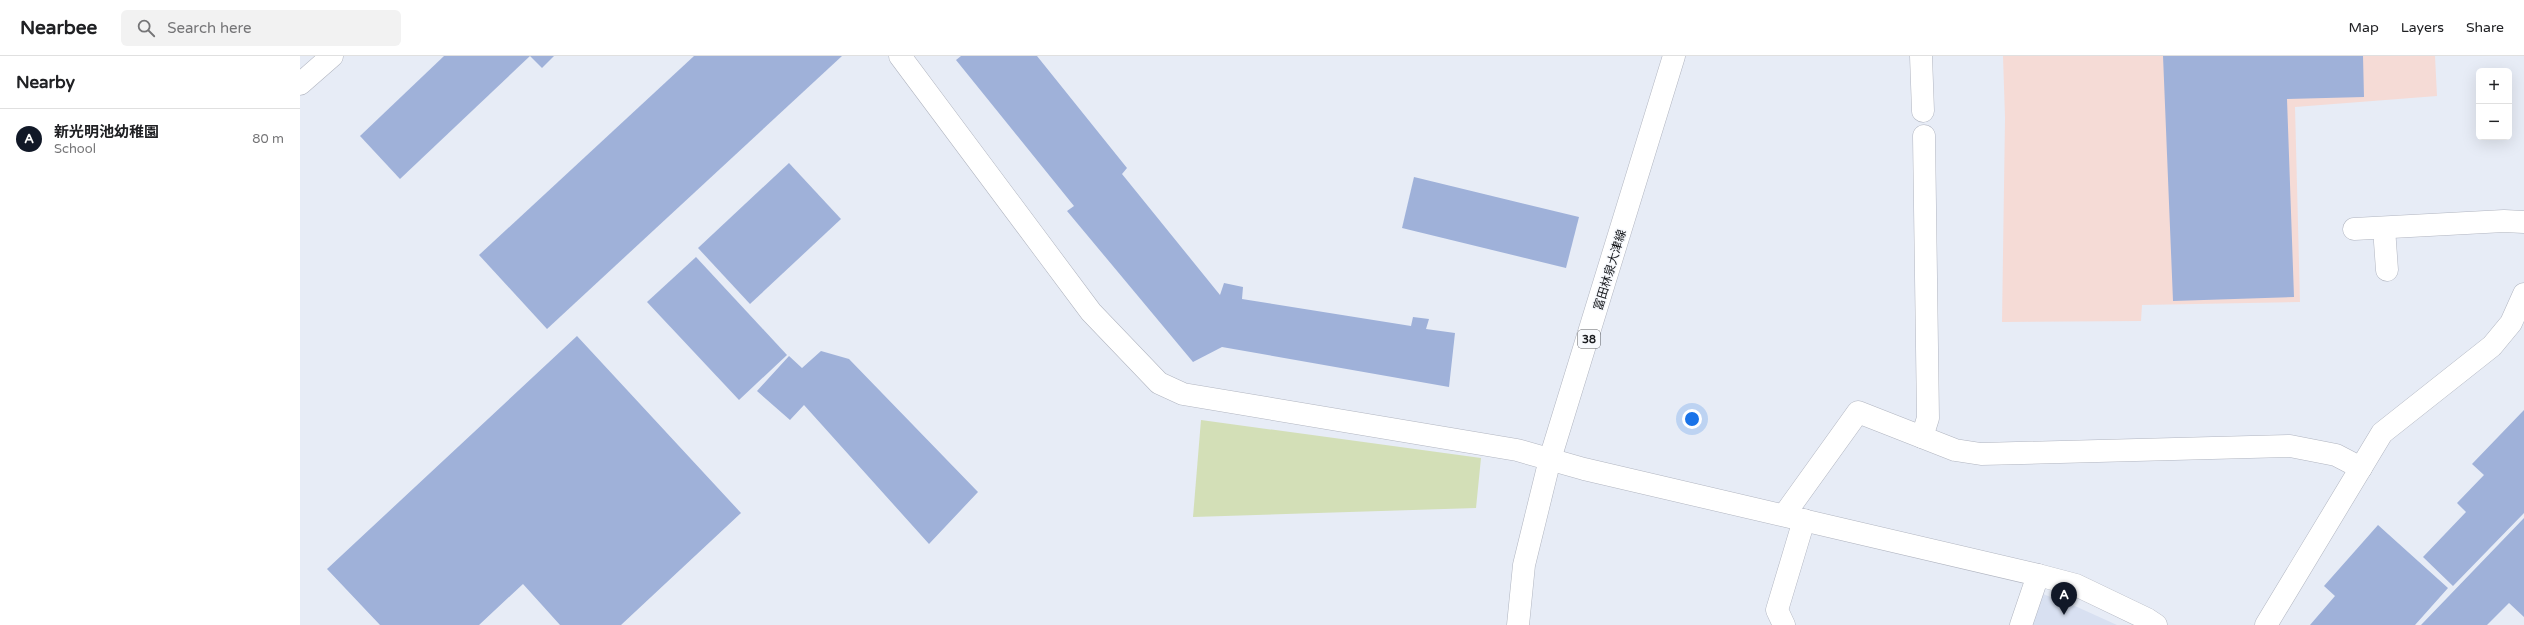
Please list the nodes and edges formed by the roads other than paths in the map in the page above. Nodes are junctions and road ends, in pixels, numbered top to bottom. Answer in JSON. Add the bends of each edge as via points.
{"nodes":[{"id":1,"x":332,"y":56,"type":"edge"},
{"id":2,"x":900,"y":56,"type":"edge"},
{"id":3,"x":1674,"y":56,"type":"edge"},
{"id":4,"x":1921,"y":56,"type":"edge"},
{"id":5,"x":300,"y":84,"type":"edge"},
{"id":6,"x":1923,"y":111,"type":"dead end"},
{"id":7,"x":1924,"y":136,"type":"dead end"},
{"id":8,"x":2524,"y":222,"type":"edge"},
{"id":9,"x":2384,"y":228,"type":"junction"},
{"id":10,"x":2354,"y":229,"type":"dead end"},
{"id":11,"x":2387,"y":270,"type":"dead end"},
{"id":12,"x":2524,"y":294,"type":"edge"},
{"id":13,"x":1922,"y":437,"type":"junction"},
{"id":14,"x":1550,"y":459,"type":"junction"},
{"id":15,"x":2361,"y":468,"type":"junction"},
{"id":16,"x":1794,"y":517,"type":"junction"},
{"id":17,"x":2038,"y":575,"type":"junction"},
{"id":18,"x":1518,"y":625,"type":"edge"},
{"id":19,"x":1784,"y":625,"type":"edge"},
{"id":20,"x":2021,"y":625,"type":"edge"},
{"id":21,"x":2156,"y":625,"type":"edge"},
{"id":22,"x":2266,"y":625,"type":"edge"}],
"edges":[{"from":1,"to":5,"type":"street"},
{"from":2,"to":14,"type":"street","via":[[1091,312],[1159,383],[1183,394],[1517,450]]},
{"from":3,"to":14,"type":"street","name":"富田林泉大津線","number":"38"},
{"from":4,"to":6,"type":"street"},
{"from":7,"to":13,"type":"street","via":[[1928,418]]},
{"from":8,"to":9,"type":"street"},
{"from":9,"to":10,"type":"street"},
{"from":9,"to":11,"type":"street"},
{"from":12,"to":15,"type":"street","via":[[2511,323],[2492,346],[2382,433]]},
{"from":13,"to":15,"type":"street","via":[[1956,450],[1981,454],[2290,446],[2336,455]]},
{"from":13,"to":16,"type":"street","via":[[1858,412]]},
{"from":14,"to":16,"type":"street"},
{"from":14,"to":18,"type":"street","name":"富田林泉大津線","number":"38","via":[[1524,565]]},
{"from":15,"to":22,"type":"street"},
{"from":16,"to":17,"type":"street"},
{"from":16,"to":19,"type":"street","via":[[1777,610]]},
{"from":17,"to":20,"type":"street"},
{"from":17,"to":21,"type":"street","via":[[2076,585],[2148,618]]}]}
